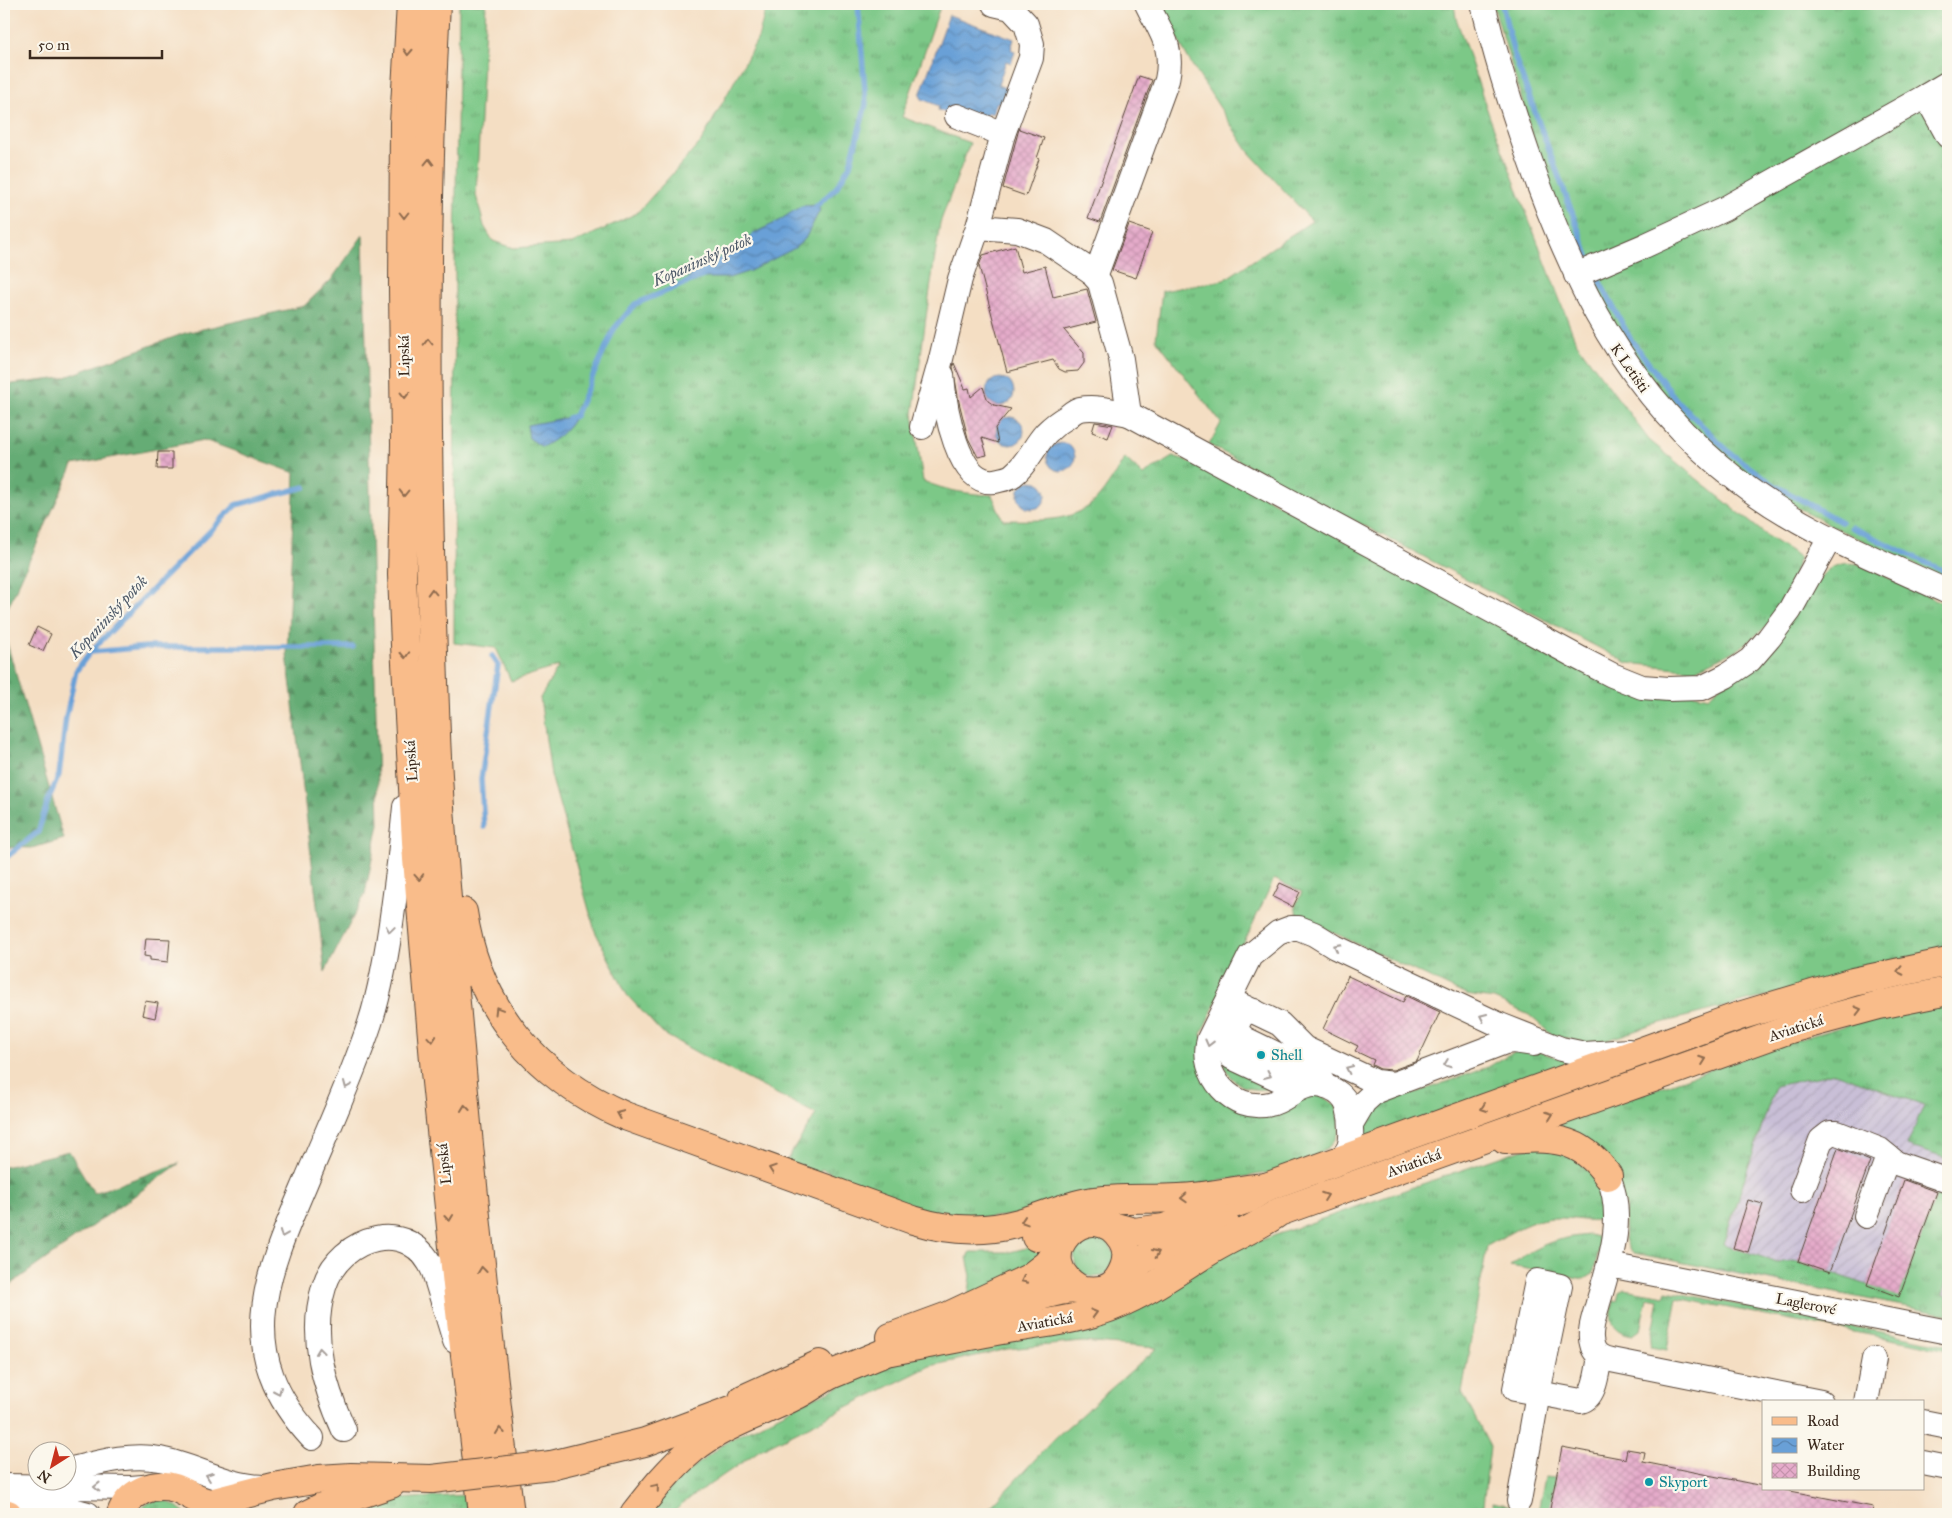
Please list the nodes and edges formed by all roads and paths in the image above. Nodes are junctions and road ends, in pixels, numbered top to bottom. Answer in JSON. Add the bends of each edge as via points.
{"nodes":[{"id":1,"x":411,"y":4,"type":"edge"},
{"id":2,"x":436,"y":4,"type":"edge"},
{"id":3,"x":994,"y":4,"type":"edge"},
{"id":4,"x":1146,"y":4,"type":"edge"},
{"id":5,"x":1483,"y":4,"type":"edge"},
{"id":6,"x":1948,"y":83,"type":"edge"},
{"id":7,"x":1926,"y":96,"type":"junction"},
{"id":8,"x":957,"y":116,"type":"dead end"},
{"id":9,"x":1002,"y":134,"type":"junction"},
{"id":10,"x":1948,"y":136,"type":"edge"},
{"id":11,"x":978,"y":226,"type":"junction"},
{"id":12,"x":1576,"y":275,"type":"junction"},
{"id":13,"x":1095,"y":277,"type":"junction"},
{"id":14,"x":940,"y":364,"type":"junction"},
{"id":15,"x":1129,"y":414,"type":"junction"},
{"id":16,"x":922,"y":427,"type":"dead end"},
{"id":17,"x":1830,"y":538,"type":"junction"},
{"id":18,"x":1948,"y":592,"type":"edge"},
{"id":19,"x":436,"y":736,"type":"junction"},
{"id":20,"x":410,"y":741,"type":"junction"},
{"id":21,"x":1948,"y":962,"type":"edge"},
{"id":22,"x":1948,"y":991,"type":"edge"},
{"id":23,"x":1238,"y":1014,"type":"junction"},
{"id":24,"x":1561,"y":1049,"type":"junction"},
{"id":25,"x":1645,"y":1050,"type":"junction"},
{"id":26,"x":1394,"y":1084,"type":"junction"},
{"id":27,"x":1326,"y":1087,"type":"junction"},
{"id":28,"x":1351,"y":1124,"type":"junction"},
{"id":29,"x":1472,"y":1143,"type":"junction"},
{"id":30,"x":1888,"y":1157,"type":"junction"},
{"id":31,"x":1336,"y":1162,"type":"junction"},
{"id":32,"x":1608,"y":1176,"type":"joint"},
{"id":33,"x":1948,"y":1182,"type":"edge"},
{"id":34,"x":818,"y":1185,"type":"junction"},
{"id":35,"x":1266,"y":1187,"type":"junction"},
{"id":36,"x":1802,"y":1190,"type":"dead end"},
{"id":37,"x":1279,"y":1212,"type":"junction"},
{"id":38,"x":1866,"y":1216,"type":"dead end"},
{"id":39,"x":1092,"y":1223,"type":"junction"},
{"id":40,"x":1059,"y":1247,"type":"junction"},
{"id":41,"x":1609,"y":1265,"type":"junction"},
{"id":42,"x":1116,"y":1281,"type":"junction"},
{"id":43,"x":1084,"y":1290,"type":"junction"},
{"id":44,"x":1948,"y":1332,"type":"edge"},
{"id":45,"x":891,"y":1351,"type":"junction"},
{"id":46,"x":1600,"y":1356,"type":"junction"},
{"id":47,"x":1874,"y":1359,"type":"dead end"},
{"id":48,"x":830,"y":1375,"type":"junction"},
{"id":49,"x":467,"y":1379,"type":"junction"},
{"id":50,"x":1811,"y":1400,"type":"edge"},
{"id":51,"x":1866,"y":1400,"type":"edge"},
{"id":52,"x":705,"y":1419,"type":"junction"},
{"id":53,"x":1924,"y":1422,"type":"edge"},
{"id":54,"x":1948,"y":1427,"type":"edge"},
{"id":55,"x":344,"y":1430,"type":"dead end"},
{"id":56,"x":312,"y":1438,"type":"dead end"},
{"id":57,"x":1924,"y":1463,"type":"edge"},
{"id":58,"x":78,"y":1468,"type":"edge"},
{"id":59,"x":1948,"y":1468,"type":"edge"},
{"id":60,"x":28,"y":1477,"type":"edge"},
{"id":61,"x":432,"y":1479,"type":"junction"},
{"id":62,"x":4,"y":1480,"type":"edge"},
{"id":63,"x":391,"y":1484,"type":"junction"},
{"id":64,"x":4,"y":1486,"type":"edge"},
{"id":65,"x":163,"y":1486,"type":"junction"},
{"id":66,"x":273,"y":1487,"type":"junction"},
{"id":67,"x":4,"y":1498,"type":"edge"},
{"id":68,"x":1518,"y":1501,"type":"dead end"},
{"id":69,"x":197,"y":1506,"type":"edge"},
{"id":70,"x":482,"y":1509,"type":"edge"},
{"id":71,"x":4,"y":1512,"type":"edge"},
{"id":72,"x":8,"y":1514,"type":"edge"},
{"id":73,"x":88,"y":1514,"type":"edge"},
{"id":74,"x":121,"y":1514,"type":"edge"},
{"id":75,"x":248,"y":1514,"type":"edge"},
{"id":76,"x":308,"y":1514,"type":"edge"},
{"id":77,"x":510,"y":1514,"type":"edge"},
{"id":78,"x":634,"y":1514,"type":"edge"}],
"edges":[{"from":1,"to":20,"type":"main road","name":"Lipská","one_way":true,"via":[[404,123],[402,575]]},
{"from":19,"to":2,"type":"main road","name":"Lipská","one_way":true,"via":[[427,283]]},
{"from":3,"to":9,"type":"street","via":[[1011,8],[1026,24],[1032,44],[1031,58]]},
{"from":4,"to":13,"type":"street","via":[[1167,44],[1170,63],[1167,80]]},
{"from":5,"to":12,"type":"street","name":"K Letišti","via":[[1505,87],[1533,170]]},
{"from":6,"to":7,"type":"street"},
{"from":7,"to":10,"type":"street"},
{"from":7,"to":12,"type":"street","via":[[1724,209]]},
{"from":8,"to":9,"type":"street"},
{"from":9,"to":11,"type":"street"},
{"from":11,"to":13,"type":"street","via":[[1017,230],[1046,241]]},
{"from":11,"to":14,"type":"street","via":[[960,279]]},
{"from":12,"to":17,"type":"street","name":"K Letišti","via":[[1625,363],[1678,427],[1738,481]]},
{"from":13,"to":15,"type":"street","via":[[1100,283],[1121,359]]},
{"from":14,"to":15,"type":"street","via":[[945,408],[960,453],[976,477],[992,482],[1012,476],[1028,460],[1046,433],[1079,409],[1102,408]]},
{"from":14,"to":16,"type":"street"},
{"from":15,"to":17,"type":"street","via":[[1579,658],[1642,687],[1702,688],[1750,660],[1790,610]]},
{"from":17,"to":18,"type":"street","name":"K Letišti"},
{"from":34,"to":19,"type":"main road","one_way":true,"via":[[606,1108],[564,1083],[513,1034],[488,995],[472,956],[463,914],[451,780]]},
{"from":77,"to":19,"type":"main road","name":"Lipská","one_way":true,"via":[[464,1094]]},
{"from":20,"to":49,"type":"main road","name":"Lipská","one_way":true,"via":[[433,1054]]},
{"from":20,"to":56,"type":"street","one_way":true,"via":[[402,843],[377,998],[352,1072],[280,1242],[264,1297],[262,1328],[271,1376],[290,1413]]},
{"from":21,"to":25,"type":"main road","name":"Aviatická","one_way":true,"via":[[1820,991]]},
{"from":29,"to":22,"type":"main road","name":"Aviatická","one_way":true,"via":[[1790,1030],[1878,1004]]},
{"from":24,"to":23,"type":"street","one_way":true,"via":[[1492,1021],[1299,928],[1278,933],[1250,956]]},
{"from":26,"to":23,"type":"street","one_way":true,"via":[[1376,1082],[1304,1048],[1280,1024]]},
{"from":23,"to":27,"type":"street","one_way":true,"via":[[1226,1045],[1235,1060],[1276,1078],[1301,1069],[1309,1070]]},
{"from":23,"to":27,"type":"street","one_way":true,"via":[[1209,1039],[1206,1055],[1215,1080],[1226,1092],[1250,1104],[1270,1104],[1304,1086]]},
{"from":24,"to":25,"type":"street","via":[[1584,1054]]},
{"from":24,"to":26,"type":"street","one_way":true,"via":[[1505,1042]]},
{"from":25,"to":31,"type":"main road","name":"Aviatická","one_way":true},
{"from":26,"to":28,"type":"street","via":[[1371,1093]]},
{"from":27,"to":28,"type":"street","via":[[1345,1100]]},
{"from":28,"to":31,"type":"street","via":[[1350,1146]]},
{"from":29,"to":32,"type":"main road","via":[[1558,1139],[1591,1156]]},
{"from":37,"to":29,"type":"main road","name":"Aviatická","one_way":true},
{"from":30,"to":33,"type":"street"},
{"from":30,"to":36,"type":"street","via":[[1880,1150],[1830,1133],[1821,1140]]},
{"from":30,"to":38,"type":"street"},
{"from":31,"to":35,"type":"main road","name":"Aviatická"},
{"from":32,"to":41,"type":"street","via":[[1617,1210]]},
{"from":35,"to":34,"type":"main road","one_way":true,"via":[[1197,1197],[1088,1202],[1019,1223],[970,1230],[933,1227]]},
{"from":34,"to":39,"type":"main road","via":[[868,1215],[928,1237],[958,1244],[1014,1244]]},
{"from":35,"to":39,"type":"main road","name":"Aviatická","via":[[1248,1199],[1164,1228],[1134,1232]]},
{"from":42,"to":37,"type":"main road","one_way":true,"via":[[1161,1251],[1254,1217]]},
{"from":45,"to":37,"type":"main road","name":"Aviatická","one_way":true,"via":[[1101,1311],[1140,1293]]},
{"from":39,"to":40,"type":"main road","via":[[1065,1234]]},
{"from":39,"to":42,"type":"main road","via":[[1111,1228],[1124,1243],[1126,1264]]},
{"from":40,"to":43,"type":"main road","via":[[1059,1268],[1065,1279]]},
{"from":40,"to":52,"type":"main road","one_way":true,"via":[[1047,1264],[1029,1278],[948,1316],[811,1368]]},
{"from":41,"to":44,"type":"street","name":"Laglerové"},
{"from":41,"to":46,"type":"street","via":[[1591,1335],[1593,1348]]},
{"from":42,"to":43,"type":"main road","via":[[1102,1290]]},
{"from":43,"to":45,"type":"main road","via":[[1054,1292],[919,1337]]},
{"from":45,"to":48,"type":"main road"},
{"from":46,"to":50,"type":"street"},
{"from":46,"to":68,"type":"street","via":[[1592,1390],[1584,1400],[1538,1393]]},
{"from":47,"to":51,"type":"street"},
{"from":48,"to":52,"type":"main road","via":[[791,1385],[759,1401]]},
{"from":78,"to":48,"type":"main road","one_way":true,"via":[[662,1479],[693,1449],[719,1432],[797,1395]]},
{"from":55,"to":49,"type":"street","one_way":true,"via":[[322,1370],[319,1310],[331,1270],[341,1256],[363,1242],[386,1238],[403,1241],[431,1263]]},
{"from":49,"to":70,"type":"main road","name":"Lipská"},
{"from":52,"to":61,"type":"main road","bridge":true,"via":[[645,1442],[551,1466]]},
{"from":53,"to":54,"type":"street"},
{"from":57,"to":59,"type":"street"},
{"from":66,"to":58,"type":"street","one_way":true,"via":[[232,1484],[170,1462],[146,1458]]},
{"from":60,"to":62,"type":"street"},
{"from":61,"to":63,"type":"main road"},
{"from":61,"to":66,"type":"main road","via":[[351,1477]]},
{"from":63,"to":75,"type":"main road","via":[[311,1491]]},
{"from":63,"to":76,"type":"main road"},
{"from":65,"to":64,"type":"street","one_way":true},
{"from":65,"to":69,"type":"main road","via":[[183,1491]]},
{"from":65,"to":74,"type":"main road","via":[[135,1495]]},
{"from":66,"to":69,"type":"main road","via":[[210,1503],[201,1502]]},
{"from":67,"to":73,"type":"street","via":[[52,1504]]},
{"from":71,"to":72,"type":"main road"}]}
